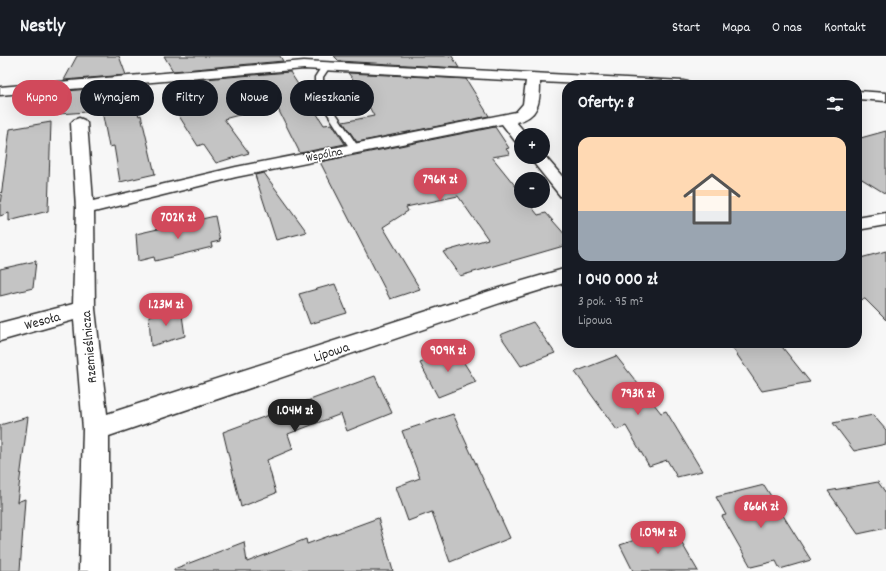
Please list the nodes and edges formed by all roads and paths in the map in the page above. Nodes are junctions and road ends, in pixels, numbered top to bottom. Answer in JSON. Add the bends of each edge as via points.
{"nodes":[{"id":1,"x":327,"y":65,"type":"junction"},
{"id":2,"x":533,"y":76,"type":"junction"},
{"id":3,"x":600,"y":80,"type":"edge"},
{"id":4,"x":0,"y":92,"type":"edge"},
{"id":5,"x":862,"y":95,"type":"edge"},
{"id":6,"x":886,"y":97,"type":"edge"},
{"id":7,"x":506,"y":119,"type":"junction"},
{"id":8,"x":79,"y":123,"type":"dead end"},
{"id":9,"x":514,"y":129,"type":"edge"},
{"id":10,"x":354,"y":148,"type":"junction"},
{"id":11,"x":543,"y":164,"type":"edge"},
{"id":12,"x":562,"y":187,"type":"edge"},
{"id":13,"x":85,"y":209,"type":"junction"},
{"id":14,"x":886,"y":219,"type":"edge"},
{"id":15,"x":862,"y":223,"type":"edge"},
{"id":16,"x":562,"y":277,"type":"edge"},
{"id":17,"x":84,"y":309,"type":"junction"},
{"id":18,"x":0,"y":332,"type":"edge"},
{"id":19,"x":96,"y":429,"type":"junction"},
{"id":20,"x":94,"y":571,"type":"edge"}],
"edges":[{"from":1,"to":2,"type":"street"},
{"from":1,"to":4,"type":"street","via":[[255,68]]},
{"from":1,"to":10,"type":"lane","via":[[319,77],[318,94]]},
{"from":2,"to":3,"type":"street"},
{"from":2,"to":7,"type":"street","name":"Wspólna","via":[[530,107],[527,112]]},
{"from":5,"to":6,"type":"street"},
{"from":7,"to":9,"type":"street"},
{"from":7,"to":10,"type":"street","name":"Wspólna"},
{"from":8,"to":13,"type":"street","name":"Rzemieślnicza"},
{"from":10,"to":13,"type":"street","name":"Wspólna","via":[[236,172]]},
{"from":11,"to":12,"type":"street"},
{"from":13,"to":17,"type":"street","name":"Rzemieślnicza"},
{"from":14,"to":15,"type":"street"},
{"from":16,"to":19,"type":"street","name":"Lipowa","via":[[507,292]]},
{"from":17,"to":18,"type":"street","name":"Wesoła"},
{"from":17,"to":19,"type":"street","name":"Rzemieślnicza"},
{"from":19,"to":20,"type":"street","name":"Rzemieślnicza"}]}
